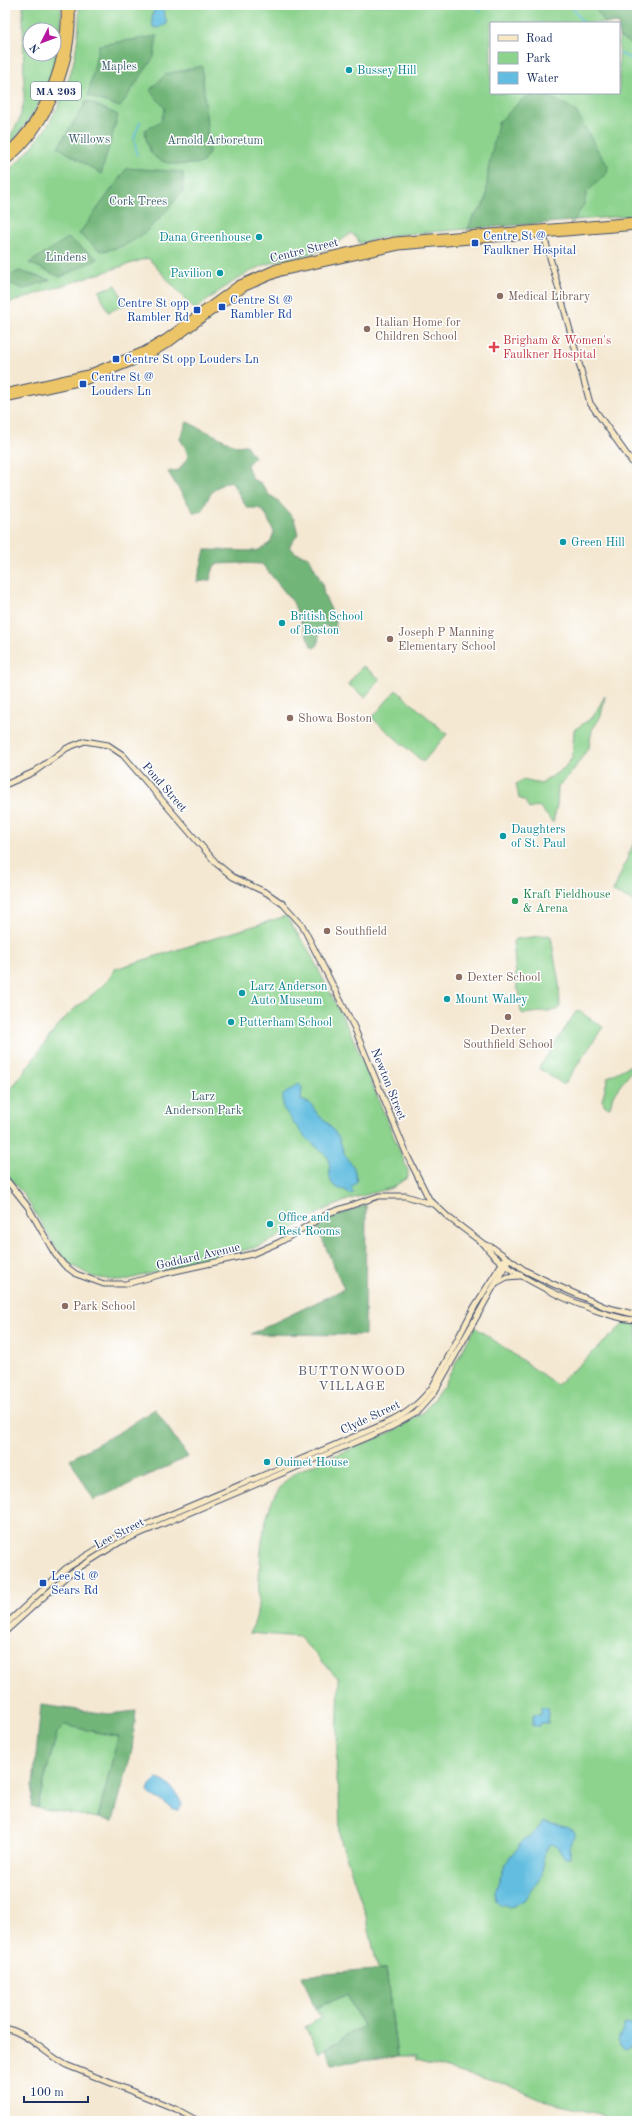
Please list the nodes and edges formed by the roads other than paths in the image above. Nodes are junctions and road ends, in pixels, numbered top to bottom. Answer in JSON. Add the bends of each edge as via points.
{"nodes":[{"id":1,"x":65,"y":5,"type":"edge"},
{"id":2,"x":71,"y":5,"type":"edge"},
{"id":3,"x":5,"y":154,"type":"edge"},
{"id":4,"x":5,"y":162,"type":"edge"},
{"id":5,"x":637,"y":221,"type":"edge"},
{"id":6,"x":637,"y":226,"type":"edge"},
{"id":7,"x":543,"y":231,"type":"junction"},
{"id":8,"x":5,"y":392,"type":"edge"},
{"id":9,"x":5,"y":398,"type":"edge"},
{"id":10,"x":637,"y":469,"type":"edge"},
{"id":11,"x":5,"y":785,"type":"edge"},
{"id":12,"x":293,"y":913,"type":"joint"},
{"id":13,"x":5,"y":1178,"type":"edge"},
{"id":14,"x":433,"y":1204,"type":"junction"},
{"id":15,"x":485,"y":1245,"type":"junction"},
{"id":16,"x":508,"y":1258,"type":"junction"},
{"id":17,"x":504,"y":1264,"type":"junction"},
{"id":18,"x":523,"y":1277,"type":"junction"},
{"id":19,"x":495,"y":1283,"type":"junction"},
{"id":20,"x":637,"y":1315,"type":"edge"},
{"id":21,"x":637,"y":1320,"type":"edge"},
{"id":22,"x":261,"y":1479,"type":"junction"},
{"id":23,"x":5,"y":1625,"type":"edge"},
{"id":24,"x":5,"y":1632,"type":"edge"},
{"id":25,"x":5,"y":2028,"type":"edge"},
{"id":26,"x":198,"y":2121,"type":"edge"}],
"edges":[{"from":1,"to":3,"type":"highway","number":"MA 203","via":[[62,50],[53,81],[27,129]]},
{"from":2,"to":4,"type":"highway","number":"MA 203","via":[[68,52],[56,91],[30,134]]},
{"from":5,"to":7,"type":"highway","name":"Centre Street"},
{"from":6,"to":7,"type":"highway","name":"Centre Street"},
{"from":7,"to":8,"type":"highway","name":"Centre Street","via":[[391,241],[269,270],[236,286],[148,349],[82,376]]},
{"from":7,"to":9,"type":"highway","name":"Centre Street","via":[[392,247],[276,273],[243,288],[150,355],[89,380]]},
{"from":7,"to":10,"type":"main road","via":[[590,403]]},
{"from":11,"to":12,"type":"main road","name":"Pond Street","via":[[34,772],[67,748],[85,741],[108,745],[123,755],[172,809],[215,863],[233,877],[276,898]]},
{"from":12,"to":14,"type":"main road","name":"Newton Street","via":[[302,925],[354,1027],[407,1155]]},
{"from":13,"to":14,"type":"main road","name":"Goddard Avenue","via":[[28,1207],[55,1254],[64,1264],[76,1274],[104,1284],[126,1284],[252,1254],[280,1242],[321,1217],[379,1196],[406,1196]]},
{"from":14,"to":15,"type":"main road","name":"Newton Street"},
{"from":15,"to":16,"type":"main road","name":"Newton Street"},
{"from":15,"to":17,"type":"main road","name":"Newton Street","via":[[489,1252]]},
{"from":16,"to":17,"type":"main road","name":"Clyde Street"},
{"from":16,"to":20,"type":"main road","name":"Newton Street","via":[[533,1275],[596,1304]]},
{"from":17,"to":18,"type":"main road","name":"Newton Street"},
{"from":17,"to":19,"type":"main road","name":"Clyde Street"},
{"from":17,"to":22,"type":"main road","name":"Clyde Street","via":[[472,1312],[433,1386],[412,1408],[389,1422]]},
{"from":18,"to":19,"type":"main road","via":[[508,1276]]},
{"from":18,"to":21,"type":"main road","name":"Newton Street","via":[[602,1313]]},
{"from":19,"to":22,"type":"main road","name":"Clyde Street","via":[[437,1389],[416,1413],[391,1427]]},
{"from":22,"to":23,"type":"main road","name":"Lee Street","via":[[138,1527],[101,1546],[56,1577]]},
{"from":22,"to":24,"type":"main road","name":"Lee Street","via":[[104,1551],[60,1581]]},
{"from":25,"to":26,"type":"main road","via":[[25,2035],[50,2057],[66,2065],[176,2109]]}]}
